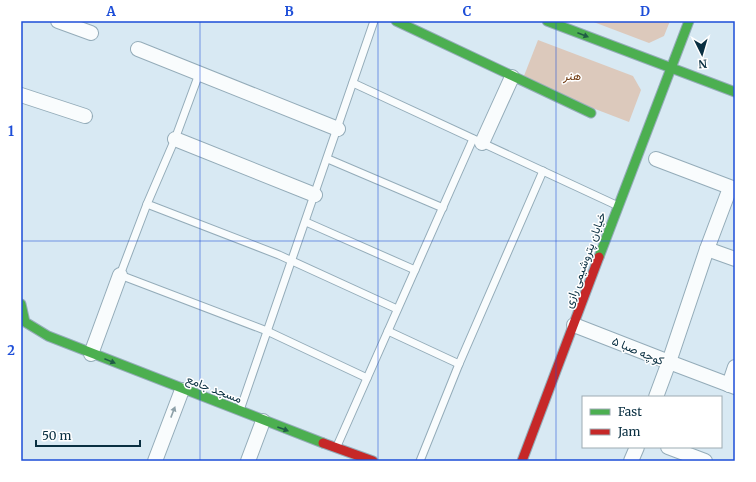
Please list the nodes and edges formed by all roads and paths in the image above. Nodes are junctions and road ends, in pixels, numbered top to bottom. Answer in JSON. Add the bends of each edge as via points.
{"nodes":[{"id":1,"x":58,"y":21,"type":"edge"},
{"id":2,"x":374,"y":21,"type":"edge"},
{"id":3,"x":396,"y":21,"type":"edge"},
{"id":4,"x":547,"y":21,"type":"edge"},
{"id":5,"x":689,"y":21,"type":"edge"},
{"id":6,"x":91,"y":33,"type":"dead end"},
{"id":7,"x":138,"y":50,"type":"dead end"},
{"id":8,"x":670,"y":68,"type":"junction"},
{"id":9,"x":199,"y":74,"type":"junction"},
{"id":10,"x":512,"y":77,"type":"junction"},
{"id":11,"x":354,"y":83,"type":"junction"},
{"id":12,"x":735,"y":92,"type":"edge"},
{"id":13,"x":21,"y":96,"type":"edge"},
{"id":14,"x":591,"y":113,"type":"dead end"},
{"id":15,"x":85,"y":116,"type":"dead end"},
{"id":16,"x":338,"y":129,"type":"junction"},
{"id":17,"x":175,"y":139,"type":"junction"},
{"id":18,"x":478,"y":141,"type":"junction"},
{"id":19,"x":328,"y":159,"type":"junction"},
{"id":20,"x":656,"y":159,"type":"dead end"},
{"id":21,"x":543,"y":171,"type":"junction"},
{"id":22,"x":732,"y":189,"type":"edge"},
{"id":23,"x":315,"y":195,"type":"junction"},
{"id":24,"x":147,"y":204,"type":"junction"},
{"id":25,"x":618,"y":206,"type":"junction"},
{"id":26,"x":443,"y":208,"type":"junction"},
{"id":27,"x":306,"y":222,"type":"junction"},
{"id":28,"x":707,"y":249,"type":"junction"},
{"id":29,"x":735,"y":259,"type":"edge"},
{"id":30,"x":292,"y":262,"type":"junction"},
{"id":31,"x":415,"y":270,"type":"junction"},
{"id":32,"x":120,"y":275,"type":"junction"},
{"id":33,"x":21,"y":304,"type":"edge"},
{"id":34,"x":397,"y":309,"type":"junction"},
{"id":35,"x":574,"y":325,"type":"junction"},
{"id":36,"x":267,"y":331,"type":"junction"},
{"id":37,"x":388,"y":331,"type":"junction"},
{"id":38,"x":91,"y":354,"type":"junction"},
{"id":39,"x":669,"y":362,"type":"junction"},
{"id":40,"x":459,"y":364,"type":"junction"},
{"id":41,"x":735,"y":368,"type":"edge"},
{"id":42,"x":368,"y":378,"type":"junction"},
{"id":43,"x":732,"y":386,"type":"edge"},
{"id":44,"x":182,"y":390,"type":"junction"},
{"id":45,"x":656,"y":396,"type":"edge"},
{"id":46,"x":239,"y":412,"type":"junction"},
{"id":47,"x":263,"y":422,"type":"junction"},
{"id":48,"x":336,"y":448,"type":"junction"},
{"id":49,"x":637,"y":448,"type":"edge"},
{"id":50,"x":671,"y":448,"type":"edge"},
{"id":51,"x":155,"y":461,"type":"edge"},
{"id":52,"x":248,"y":461,"type":"edge"},
{"id":53,"x":373,"y":461,"type":"edge"},
{"id":54,"x":420,"y":461,"type":"edge"},
{"id":55,"x":522,"y":461,"type":"edge"},
{"id":56,"x":631,"y":461,"type":"edge"},
{"id":57,"x":705,"y":461,"type":"edge"}],
"edges":[{"from":1,"to":6,"type":"street"},
{"from":2,"to":11,"type":"lane"},
{"from":3,"to":10,"type":"street"},
{"from":4,"to":8,"type":"street","one_way":true},
{"from":5,"to":8,"type":"street","name":"خیابان پتروشیمی رازی"},
{"from":7,"to":9,"type":"street"},
{"from":8,"to":12,"type":"street"},
{"from":8,"to":25,"type":"street","name":"خیابان پتروشیمی رازی"},
{"from":9,"to":16,"type":"street"},
{"from":9,"to":17,"type":"lane"},
{"from":10,"to":14,"type":"street"},
{"from":10,"to":18,"type":"street"},
{"from":11,"to":16,"type":"lane"},
{"from":11,"to":18,"type":"lane"},
{"from":13,"to":15,"type":"street"},
{"from":16,"to":19,"type":"lane"},
{"from":17,"to":23,"type":"street"},
{"from":17,"to":24,"type":"lane"},
{"from":18,"to":21,"type":"lane"},
{"from":18,"to":26,"type":"lane"},
{"from":19,"to":23,"type":"lane"},
{"from":19,"to":26,"type":"lane"},
{"from":20,"to":22,"type":"street"},
{"from":21,"to":25,"type":"lane"},
{"from":21,"to":40,"type":"lane"},
{"from":22,"to":28,"type":"street"},
{"from":23,"to":27,"type":"lane"},
{"from":24,"to":30,"type":"lane"},
{"from":24,"to":32,"type":"lane"},
{"from":25,"to":35,"type":"street","name":"خیابان پتروشیمی رازی"},
{"from":26,"to":31,"type":"lane"},
{"from":27,"to":30,"type":"lane"},
{"from":27,"to":31,"type":"lane"},
{"from":28,"to":29,"type":"street"},
{"from":28,"to":39,"type":"street"},
{"from":30,"to":34,"type":"lane"},
{"from":30,"to":36,"type":"lane"},
{"from":31,"to":34,"type":"lane"},
{"from":32,"to":36,"type":"lane"},
{"from":32,"to":38,"type":"street"},
{"from":33,"to":38,"type":"street","name":"مسجد جامع","via":[[25,322],[48,336]]},
{"from":34,"to":37,"type":"lane"},
{"from":35,"to":39,"type":"street","name":"کوچه صبا ۵"},
{"from":35,"to":55,"type":"street","name":"خیابان پتروشیمی رازی"},
{"from":36,"to":42,"type":"lane"},
{"from":36,"to":46,"type":"lane"},
{"from":37,"to":40,"type":"lane"},
{"from":37,"to":42,"type":"lane"},
{"from":38,"to":44,"type":"street","name":"مسجد جامع","one_way":true},
{"from":39,"to":43,"type":"street"},
{"from":39,"to":45,"type":"street","name":"کوچه صبا ۵"},
{"from":40,"to":54,"type":"lane"},
{"from":41,"to":43,"type":"street"},
{"from":42,"to":48,"type":"lane"},
{"from":44,"to":46,"type":"street","name":"مسجد جامع"},
{"from":51,"to":44,"type":"street","one_way":true},
{"from":46,"to":47,"type":"street","name":"مسجد جامع"},
{"from":47,"to":48,"type":"street","name":"مسجد جامع","one_way":true},
{"from":47,"to":52,"type":"street"},
{"from":48,"to":53,"type":"street","name":"مسجد جامع"},
{"from":49,"to":56,"type":"street"},
{"from":50,"to":57,"type":"street"}]}
